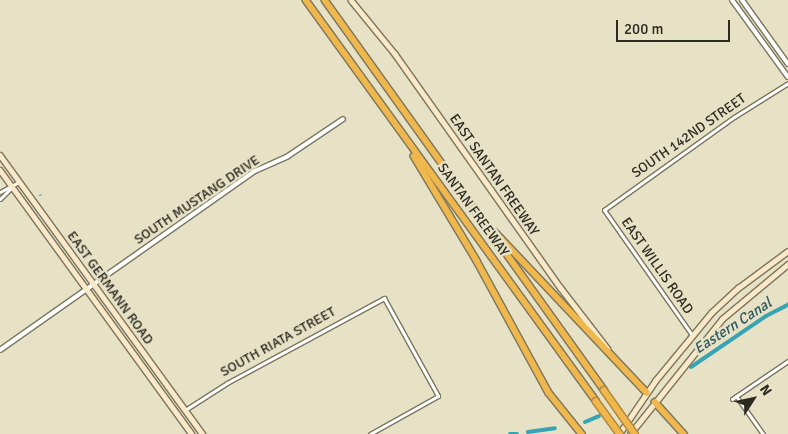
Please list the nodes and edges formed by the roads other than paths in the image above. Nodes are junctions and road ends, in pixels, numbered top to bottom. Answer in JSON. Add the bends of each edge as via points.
{"nodes":[{"id":1,"x":306,"y":0,"type":"edge"},
{"id":2,"x":325,"y":0,"type":"edge"},
{"id":3,"x":350,"y":0,"type":"edge"},
{"id":4,"x":732,"y":0,"type":"edge"},
{"id":5,"x":742,"y":0,"type":"edge"},
{"id":6,"x":788,"y":64,"type":"edge"},
{"id":7,"x":788,"y":78,"type":"edge"},
{"id":8,"x":788,"y":83,"type":"edge"},
{"id":9,"x":375,"y":96,"type":"junction"},
{"id":10,"x":343,"y":119,"type":"dead end"},
{"id":11,"x":0,"y":155,"type":"edge"},
{"id":12,"x":0,"y":170,"type":"edge"},
{"id":13,"x":19,"y":182,"type":"junction"},
{"id":14,"x":12,"y":187,"type":"junction"},
{"id":15,"x":0,"y":192,"type":"edge"},
{"id":16,"x":0,"y":198,"type":"edge"},
{"id":17,"x":604,"y":210,"type":"joint"},
{"id":18,"x":480,"y":216,"type":"junction"},
{"id":19,"x":788,"y":251,"type":"edge"},
{"id":20,"x":788,"y":264,"type":"edge"},
{"id":21,"x":90,"y":286,"type":"junction"},
{"id":22,"x":692,"y":335,"type":"junction"},
{"id":23,"x":0,"y":350,"type":"edge"},
{"id":24,"x":788,"y":361,"type":"edge"},
{"id":25,"x":618,"y":362,"type":"junction"},
{"id":26,"x":647,"y":393,"type":"junction"},
{"id":27,"x":736,"y":396,"type":"junction"},
{"id":28,"x":732,"y":399,"type":"dead end"},
{"id":29,"x":655,"y":402,"type":"junction"},
{"id":30,"x":185,"y":410,"type":"junction"},
{"id":31,"x":192,"y":434,"type":"edge"},
{"id":32,"x":203,"y":434,"type":"edge"},
{"id":33,"x":370,"y":434,"type":"edge"},
{"id":34,"x":582,"y":434,"type":"edge"},
{"id":35,"x":619,"y":434,"type":"edge"},
{"id":36,"x":630,"y":434,"type":"edge"},
{"id":37,"x":635,"y":434,"type":"edge"},
{"id":38,"x":684,"y":434,"type":"edge"},
{"id":39,"x":763,"y":434,"type":"edge"}],
"edges":[{"from":1,"to":9,"type":"highway","name":"SANTAN FREEWAY"},
{"from":2,"to":18,"type":"highway","name":"SANTAN FREEWAY"},
{"from":3,"to":25,"type":"main road","name":"EAST SANTAN FREEWAY","via":[[395,54],[560,287]]},
{"from":4,"to":7,"type":"street"},
{"from":5,"to":6,"type":"street"},
{"from":8,"to":17,"type":"street","name":"SOUTH 142ND STREET","via":[[734,117]]},
{"from":9,"to":34,"type":"highway","via":[[464,238],[549,392]]},
{"from":9,"to":35,"type":"highway","name":"SANTAN FREEWAY","bridge":true},
{"from":10,"to":21,"type":"street","name":"SOUTH MUSTANG DRIVE","via":[[288,156],[255,172]]},
{"from":11,"to":13,"type":"main road","name":"EAST GERMANN ROAD"},
{"from":12,"to":14,"type":"main road","name":"EAST GERMANN ROAD"},
{"from":13,"to":14,"type":"street"},
{"from":13,"to":21,"type":"main road","name":"EAST GERMANN ROAD"},
{"from":14,"to":15,"type":"street"},
{"from":14,"to":16,"type":"street"},
{"from":14,"to":21,"type":"main road","name":"EAST GERMANN ROAD"},
{"from":17,"to":22,"type":"street","name":"EAST WILLIS ROAD"},
{"from":18,"to":25,"type":"highway"},
{"from":18,"to":37,"type":"highway","name":"SANTAN FREEWAY","bridge":true},
{"from":19,"to":22,"type":"main road","via":[[731,294]]},
{"from":20,"to":29,"type":"main road","via":[[722,319]]},
{"from":21,"to":23,"type":"street","name":"SOUTH MUSTANG DRIVE"},
{"from":21,"to":30,"type":"main road","name":"EAST GERMANN ROAD"},
{"from":21,"to":31,"type":"main road","name":"EAST GERMANN ROAD"},
{"from":22,"to":26,"type":"main road"},
{"from":24,"to":27,"type":"street"},
{"from":25,"to":26,"type":"highway"},
{"from":26,"to":29,"type":"main road"},
{"from":26,"to":35,"type":"main road"},
{"from":27,"to":28,"type":"street"},
{"from":27,"to":39,"type":"street"},
{"from":29,"to":36,"type":"main road"},
{"from":29,"to":38,"type":"highway"},
{"from":30,"to":32,"type":"main road","name":"EAST GERMANN ROAD"},
{"from":30,"to":33,"type":"street","name":"SOUTH RIATA STREET","via":[[384,298],[438,396]]}]}
